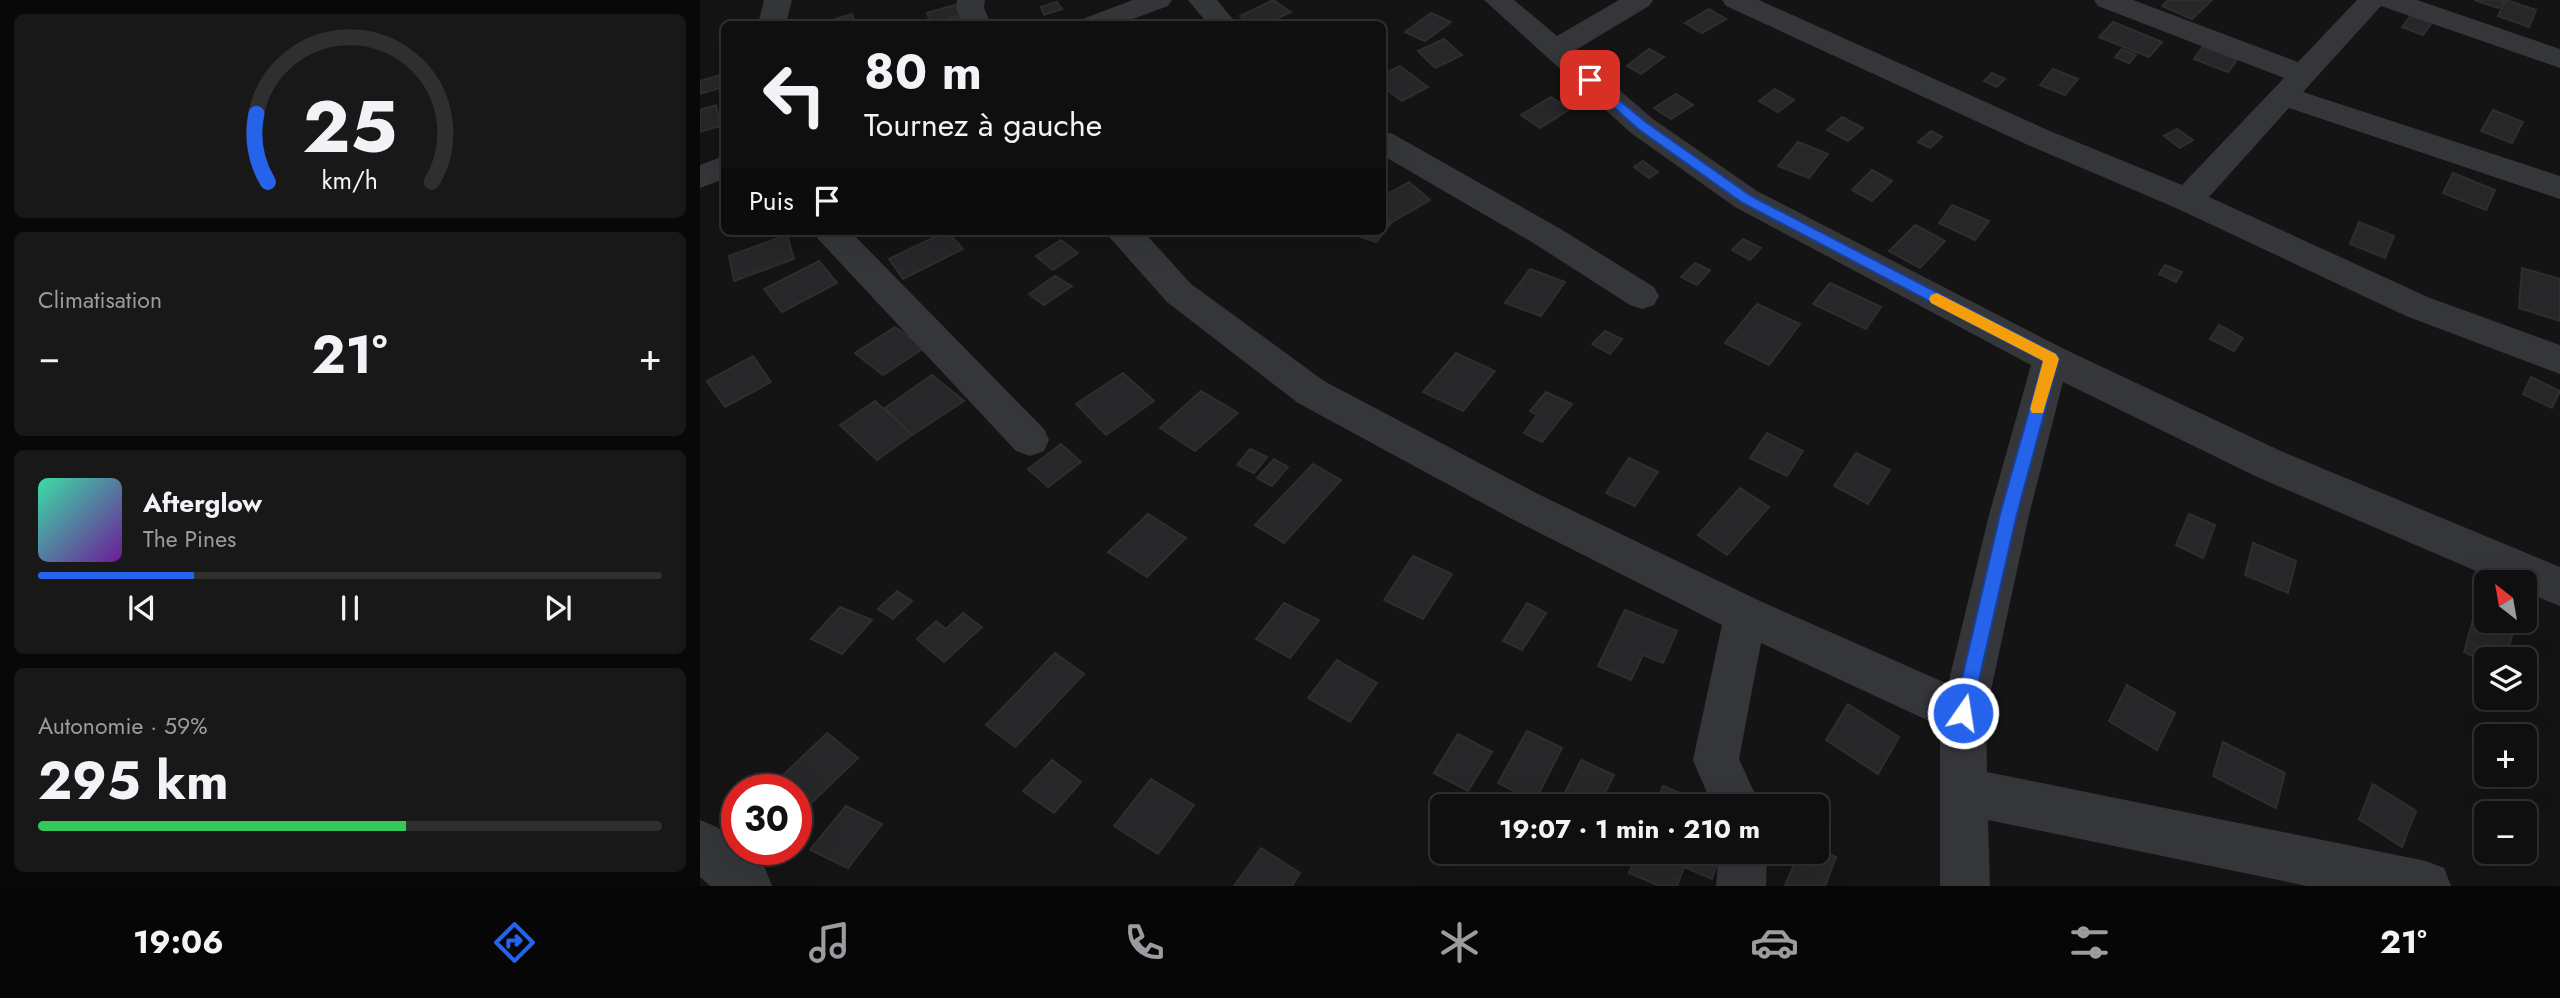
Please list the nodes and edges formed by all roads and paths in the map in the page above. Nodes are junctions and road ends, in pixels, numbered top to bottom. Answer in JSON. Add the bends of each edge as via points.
{"nodes":[{"id":1,"x":778,"y":0,"type":"edge"},
{"id":2,"x":971,"y":0,"type":"edge"},
{"id":3,"x":1158,"y":0,"type":"edge"},
{"id":4,"x":1202,"y":0,"type":"edge"},
{"id":5,"x":1498,"y":0,"type":"edge"},
{"id":6,"x":1639,"y":0,"type":"edge"},
{"id":7,"x":1736,"y":0,"type":"edge"},
{"id":8,"x":2108,"y":0,"type":"edge"},
{"id":9,"x":2372,"y":0,"type":"edge"},
{"id":10,"x":2390,"y":0,"type":"edge"},
{"id":11,"x":773,"y":21,"type":"edge"},
{"id":12,"x":976,"y":21,"type":"edge"},
{"id":13,"x":1103,"y":21,"type":"edge"},
{"id":14,"x":1220,"y":21,"type":"edge"},
{"id":15,"x":1556,"y":48,"type":"junction"},
{"id":16,"x":2560,"y":59,"type":"edge"},
{"id":17,"x":2293,"y":86,"type":"junction"},
{"id":18,"x":1386,"y":143,"type":"edge"},
{"id":19,"x":721,"y":168,"type":"edge"},
{"id":20,"x":700,"y":177,"type":"edge"},
{"id":21,"x":2560,"y":188,"type":"edge"},
{"id":22,"x":2188,"y":201,"type":"junction"},
{"id":23,"x":834,"y":235,"type":"edge"},
{"id":24,"x":1127,"y":235,"type":"edge"},
{"id":25,"x":1642,"y":296,"type":"dead end"},
{"id":26,"x":2051,"y":359,"type":"junction"},
{"id":27,"x":2560,"y":360,"type":"edge"},
{"id":28,"x":1030,"y":440,"type":"dead end"},
{"id":29,"x":2560,"y":587,"type":"edge"},
{"id":30,"x":1745,"y":615,"type":"junction"},
{"id":31,"x":1963,"y":713,"type":"junction"},
{"id":32,"x":1963,"y":791,"type":"junction"},
{"id":33,"x":1731,"y":794,"type":"edge"},
{"id":34,"x":700,"y":844,"type":"edge"},
{"id":35,"x":1742,"y":864,"type":"edge"},
{"id":36,"x":747,"y":886,"type":"edge"},
{"id":37,"x":1741,"y":886,"type":"edge"},
{"id":38,"x":1965,"y":886,"type":"edge"},
{"id":39,"x":2426,"y":886,"type":"edge"}],
"edges":[{"from":1,"to":11,"type":"street"},
{"from":2,"to":12,"type":"street"},
{"from":3,"to":13,"type":"street"},
{"from":4,"to":14,"type":"street"},
{"from":5,"to":15,"type":"street"},
{"from":6,"to":15,"type":"street"},
{"from":7,"to":22,"type":"street"},
{"from":8,"to":17,"type":"street"},
{"from":9,"to":17,"type":"street"},
{"from":10,"to":16,"type":"street"},
{"from":15,"to":26,"type":"street","via":[[1642,126],[1746,199]]},
{"from":17,"to":21,"type":"street"},
{"from":17,"to":22,"type":"street"},
{"from":18,"to":25,"type":"street"},
{"from":19,"to":20,"type":"street"},
{"from":22,"to":27,"type":"street","via":[[2418,307]]},
{"from":23,"to":28,"type":"street"},
{"from":24,"to":30,"type":"street","via":[[1179,293],[1311,392],[1524,506]]},
{"from":26,"to":29,"type":"street","via":[[2269,464]]},
{"from":26,"to":31,"type":"street"},
{"from":30,"to":31,"type":"street"},
{"from":30,"to":33,"type":"street","via":[[1716,761]]},
{"from":31,"to":32,"type":"street"},
{"from":32,"to":38,"type":"street"},
{"from":32,"to":39,"type":"street"},
{"from":34,"to":36,"type":"street"},
{"from":35,"to":37,"type":"street"}]}
